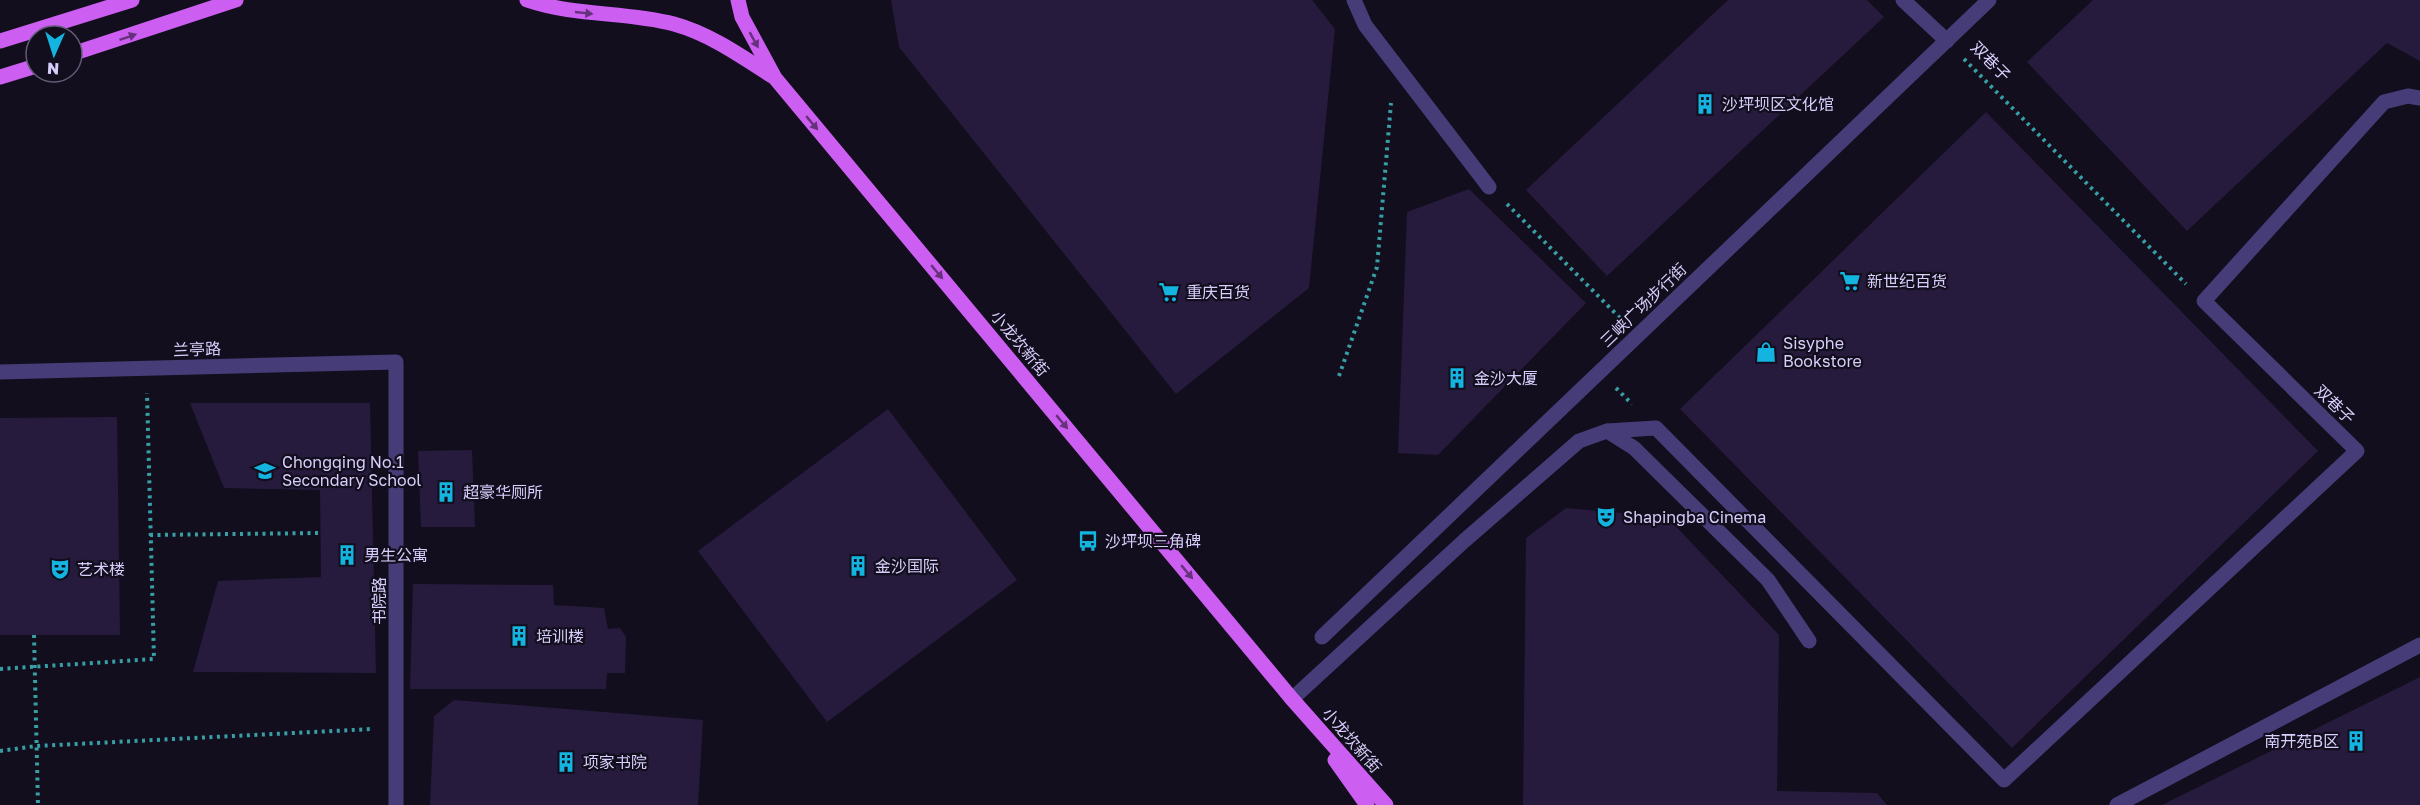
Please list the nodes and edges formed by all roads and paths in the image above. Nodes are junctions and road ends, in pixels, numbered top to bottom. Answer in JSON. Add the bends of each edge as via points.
{"nodes":[{"id":1,"x":132,"y":0,"type":"edge"},
{"id":2,"x":236,"y":0,"type":"edge"},
{"id":3,"x":527,"y":0,"type":"edge"},
{"id":4,"x":738,"y":0,"type":"edge"},
{"id":5,"x":1354,"y":0,"type":"edge"},
{"id":6,"x":1903,"y":0,"type":"edge"},
{"id":7,"x":1989,"y":0,"type":"edge"},
{"id":8,"x":0,"y":41,"type":"edge"},
{"id":9,"x":1947,"y":41,"type":"junction"},
{"id":10,"x":84,"y":50,"type":"edge"},
{"id":11,"x":1395,"y":66,"type":"junction"},
{"id":12,"x":24,"y":70,"type":"edge"},
{"id":13,"x":0,"y":77,"type":"edge"},
{"id":14,"x":775,"y":78,"type":"junction"},
{"id":15,"x":2420,"y":98,"type":"edge"},
{"id":16,"x":1489,"y":187,"type":"joint"},
{"id":17,"x":2204,"y":302,"type":"junction"},
{"id":18,"x":1638,"y":336,"type":"junction"},
{"id":19,"x":396,"y":362,"type":"joint"},
{"id":20,"x":146,"y":369,"type":"junction"},
{"id":21,"x":0,"y":372,"type":"edge"},
{"id":22,"x":1600,"y":372,"type":"junction"},
{"id":23,"x":1339,"y":376,"type":"dead end"},
{"id":24,"x":1656,"y":428,"type":"junction"},
{"id":25,"x":1607,"y":431,"type":"junction"},
{"id":26,"x":321,"y":533,"type":"dead end"},
{"id":27,"x":150,"y":535,"type":"junction"},
{"id":28,"x":33,"y":635,"type":"dead end"},
{"id":29,"x":1322,"y":637,"type":"dead end"},
{"id":30,"x":1809,"y":641,"type":"dead end"},
{"id":31,"x":2420,"y":645,"type":"edge"},
{"id":32,"x":34,"y":667,"type":"junction"},
{"id":33,"x":0,"y":669,"type":"edge"},
{"id":34,"x":1292,"y":699,"type":"junction"},
{"id":35,"x":396,"y":728,"type":"junction"},
{"id":36,"x":36,"y":746,"type":"junction"},
{"id":37,"x":0,"y":751,"type":"edge"},
{"id":38,"x":38,"y":805,"type":"edge"},
{"id":39,"x":396,"y":805,"type":"edge"},
{"id":40,"x":1367,"y":805,"type":"edge"},
{"id":41,"x":1386,"y":805,"type":"edge"},
{"id":42,"x":2117,"y":805,"type":"edge"}],
"edges":[{"from":1,"to":8,"type":"main road"},
{"from":10,"to":2,"type":"main road","one_way":true},
{"from":3,"to":14,"type":"main road","one_way":true,"via":[[553,9],[675,24],[713,39]]},
{"from":4,"to":14,"type":"main road","name":"小龙坎新街","one_way":true,"via":[[742,17]]},
{"from":5,"to":11,"type":"street","via":[[1365,25]]},
{"from":6,"to":9,"type":"street"},
{"from":7,"to":9,"type":"street","name":"三峡广场步行街"},
{"from":9,"to":17,"type":"path","name":"双巷子"},
{"from":9,"to":18,"type":"street","name":"三峡广场步行街"},
{"from":11,"to":16,"type":"street"},
{"from":11,"to":23,"type":"path","via":[[1377,267]]},
{"from":12,"to":13,"type":"main road"},
{"from":14,"to":34,"type":"main road","name":"小龙坎新街","one_way":true},
{"from":15,"to":17,"type":"street","via":[[2408,96],[2384,102]]},
{"from":16,"to":18,"type":"path"},
{"from":17,"to":24,"type":"street","name":"双巷子","via":[[2357,450],[2004,780]]},
{"from":18,"to":22,"type":"street","name":"三峡广场步行街"},
{"from":19,"to":20,"type":"street","name":"兰亭路"},
{"from":19,"to":35,"type":"street","name":"书院路"},
{"from":20,"to":21,"type":"street","name":"兰亭路"},
{"from":20,"to":27,"type":"path"},
{"from":22,"to":24,"type":"path"},
{"from":22,"to":29,"type":"street","name":"三峡广场步行街"},
{"from":24,"to":25,"type":"street"},
{"from":25,"to":30,"type":"street","via":[[1634,448],[1768,580]]},
{"from":25,"to":34,"type":"street","via":[[1579,441]]},
{"from":26,"to":27,"type":"path"},
{"from":27,"to":32,"type":"path","via":[[154,658]]},
{"from":28,"to":32,"type":"path"},
{"from":31,"to":42,"type":"street"},
{"from":32,"to":33,"type":"path"},
{"from":32,"to":36,"type":"path"},
{"from":34,"to":40,"type":"main road","name":"小龙坎新街"},
{"from":34,"to":41,"type":"main road","name":"小龙坎新街"},
{"from":35,"to":36,"type":"path"},
{"from":35,"to":39,"type":"street","name":"书院路"},
{"from":36,"to":37,"type":"path"},
{"from":36,"to":38,"type":"path"}]}
